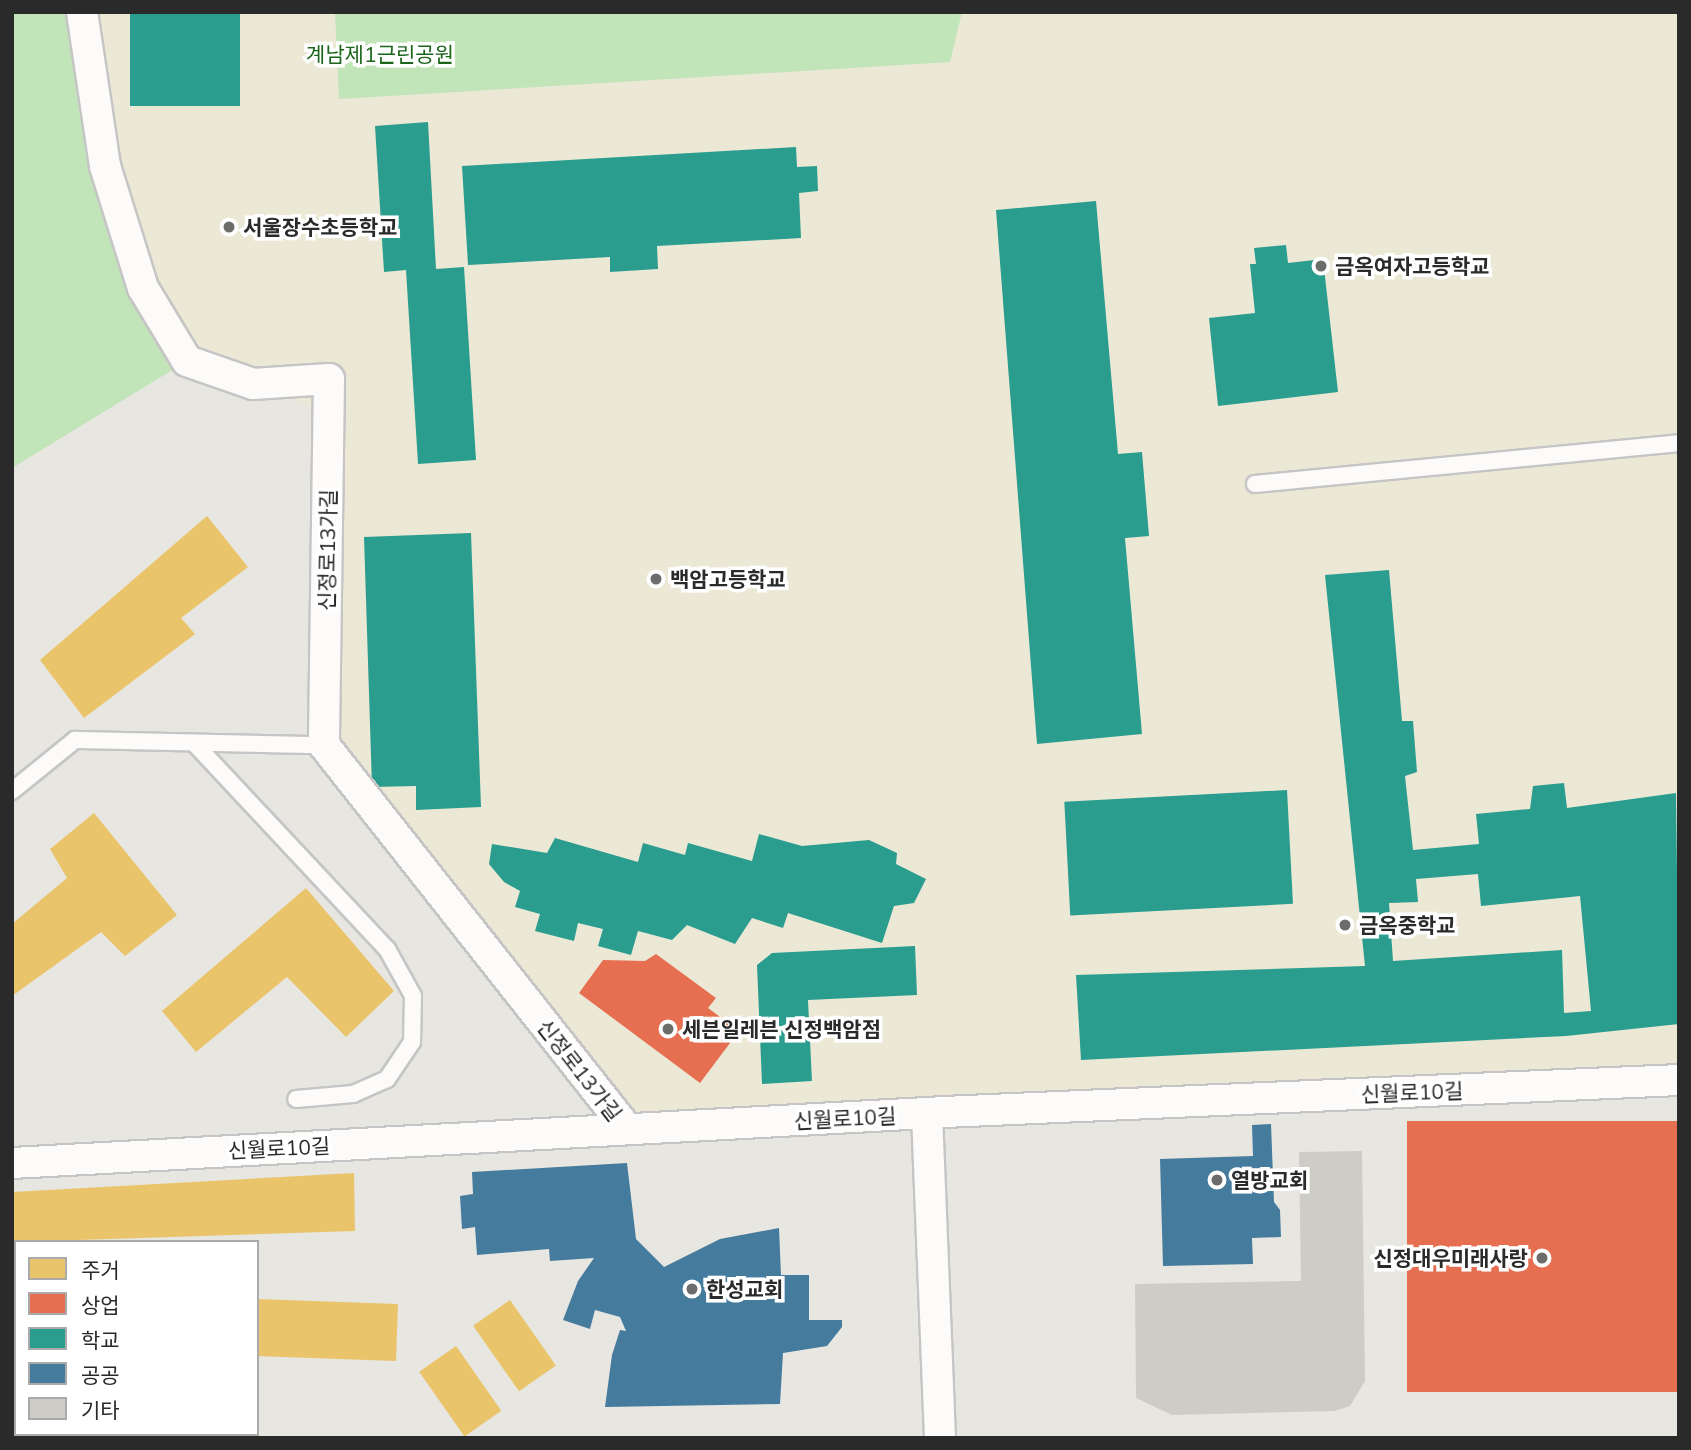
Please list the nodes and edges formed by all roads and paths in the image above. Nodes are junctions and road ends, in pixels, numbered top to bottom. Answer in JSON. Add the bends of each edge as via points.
{"nodes":[{"id":1,"x":82,"y":12,"type":"edge"},
{"id":2,"x":1679,"y":443,"type":"edge"},
{"id":3,"x":1255,"y":484,"type":"dead end"},
{"id":4,"x":194,"y":743,"type":"junction"},
{"id":5,"x":324,"y":745,"type":"junction"},
{"id":6,"x":12,"y":791,"type":"edge"},
{"id":7,"x":1679,"y":1080,"type":"edge"},
{"id":8,"x":296,"y":1099,"type":"dead end"},
{"id":9,"x":927,"y":1114,"type":"junction"},
{"id":10,"x":627,"y":1129,"type":"junction"},
{"id":11,"x":12,"y":1163,"type":"edge"},
{"id":12,"x":940,"y":1438,"type":"edge"}],
"edges":[{"from":1,"to":5,"type":"street","name":"신정로13가길","via":[[105,166],[143,288],[187,361],[253,384],[329,379]]},
{"from":2,"to":3,"type":"lane"},
{"from":4,"to":5,"type":"lane"},
{"from":4,"to":6,"type":"lane","via":[[75,740]]},
{"from":4,"to":8,"type":"lane","via":[[387,949],[413,996],[412,1042],[387,1079],[353,1094]]},
{"from":5,"to":10,"type":"street","name":"신정로13가길"},
{"from":7,"to":9,"type":"street","name":"신월로10길"},
{"from":9,"to":10,"type":"street","name":"신월로10길"},
{"from":9,"to":12,"type":"street"},
{"from":10,"to":11,"type":"street","name":"신월로10길"}]}
